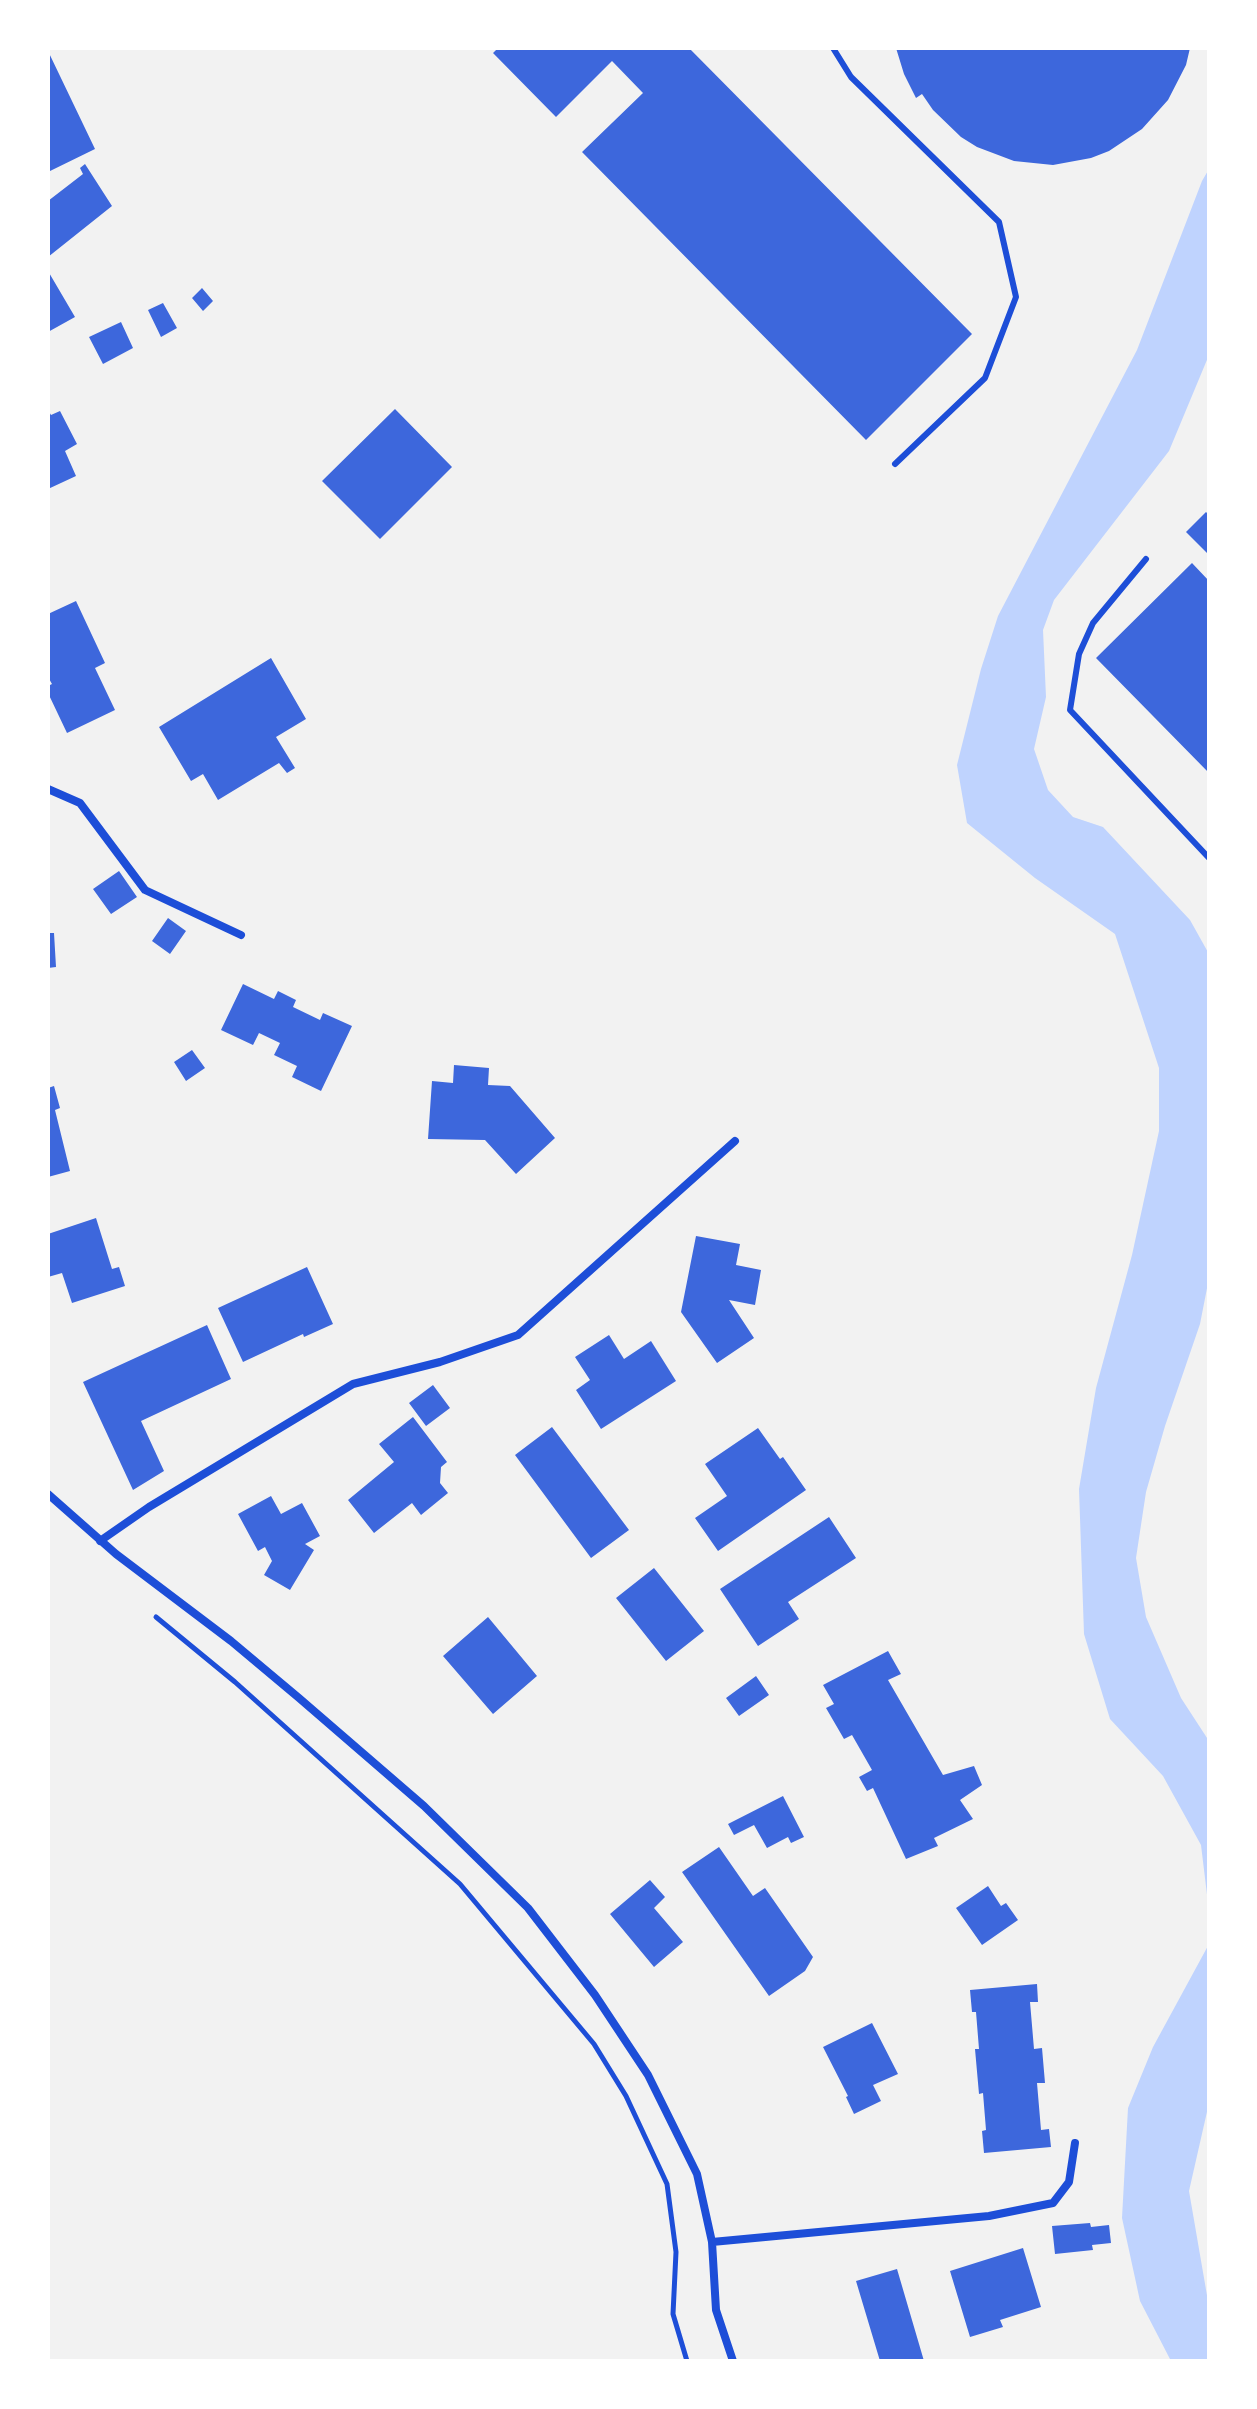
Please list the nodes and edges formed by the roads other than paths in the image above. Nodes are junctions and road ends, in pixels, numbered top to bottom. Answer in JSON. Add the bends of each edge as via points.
{"nodes":[{"id":1,"x":833,"y":48,"type":"edge"},
{"id":2,"x":895,"y":464,"type":"dead end"},
{"id":3,"x":1146,"y":559,"type":"dead end"},
{"id":4,"x":48,"y":789,"type":"edge"},
{"id":5,"x":1209,"y":858,"type":"edge"},
{"id":6,"x":241,"y":935,"type":"dead end"},
{"id":7,"x":735,"y":1141,"type":"dead end"},
{"id":8,"x":48,"y":1494,"type":"edge"},
{"id":9,"x":100,"y":1541,"type":"junction"},
{"id":10,"x":1075,"y":2143,"type":"dead end"},
{"id":11,"x":712,"y":2242,"type":"junction"},
{"id":12,"x":733,"y":2361,"type":"edge"}],
"edges":[{"from":1,"to":2,"type":"lane","via":[[851,77],[999,222],[1016,297],[985,378]]},
{"from":3,"to":5,"type":"lane","via":[[1093,623],[1079,654],[1070,710]]},
{"from":4,"to":6,"type":"street","via":[[80,803],[145,890]]},
{"from":7,"to":9,"type":"street","via":[[518,1335],[353,1384]]},
{"from":8,"to":9,"type":"street"},
{"from":9,"to":11,"type":"street","via":[[299,1698],[424,1806],[528,1908],[648,2075],[697,2174]]},
{"from":10,"to":11,"type":"street","via":[[1069,2182],[1053,2203],[989,2216]]},
{"from":11,"to":12,"type":"street","via":[[716,2310]]}]}
